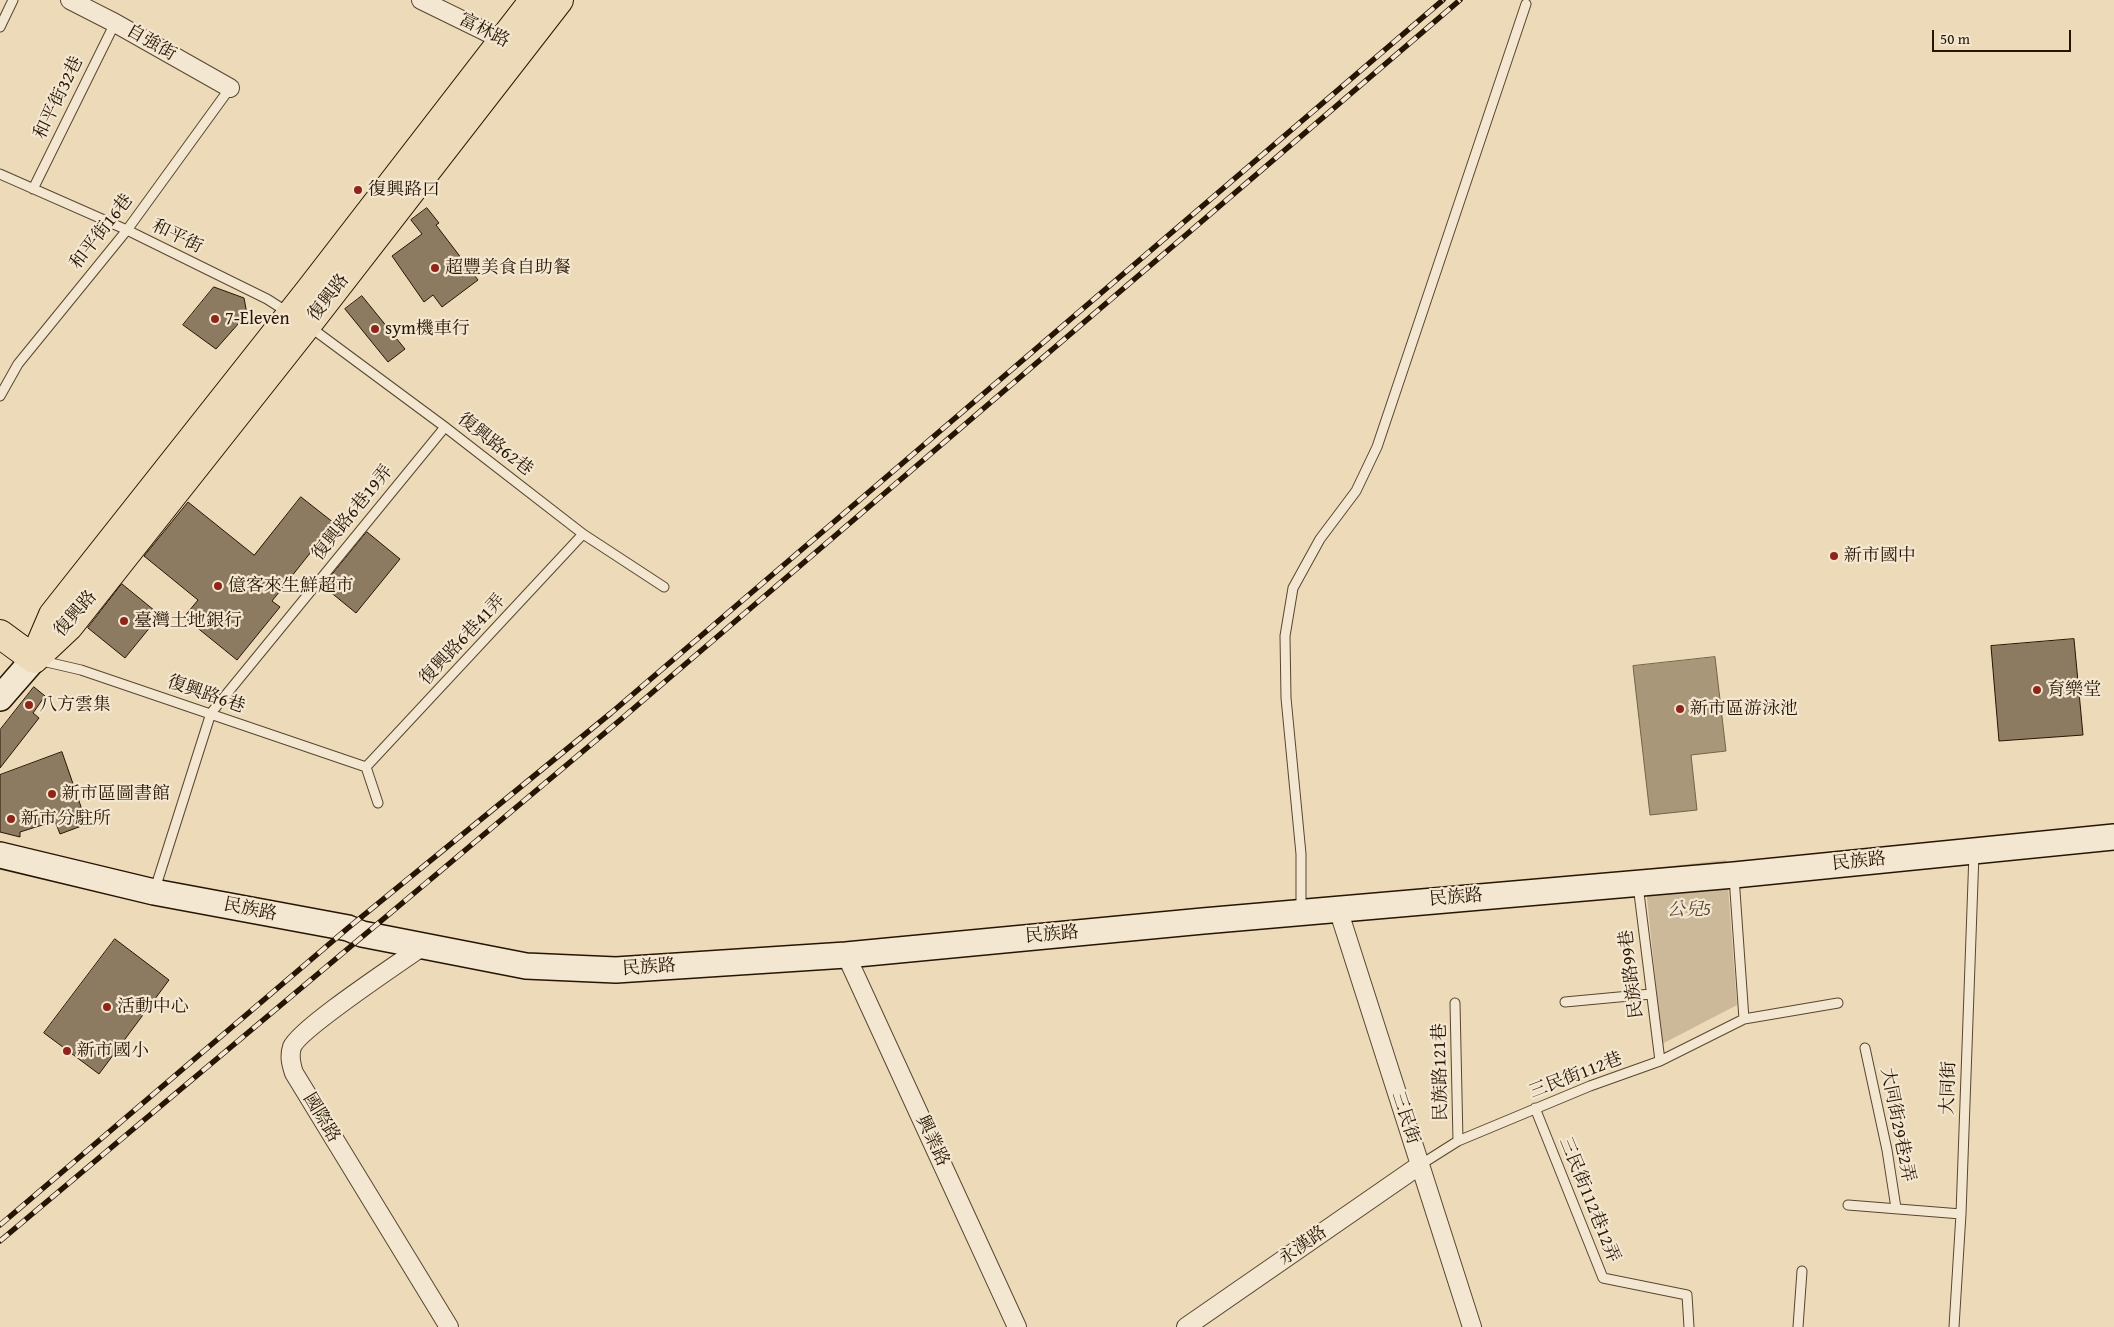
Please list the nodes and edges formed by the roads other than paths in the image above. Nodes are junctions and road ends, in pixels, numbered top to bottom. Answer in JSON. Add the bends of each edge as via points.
{"nodes":[{"id":1,"x":13,"y":0,"type":"edge"},
{"id":2,"x":70,"y":0,"type":"edge"},
{"id":3,"x":421,"y":0,"type":"edge"},
{"id":4,"x":534,"y":0,"type":"edge"},
{"id":5,"x":559,"y":0,"type":"edge"},
{"id":6,"x":1526,"y":4,"type":"dead end"},
{"id":7,"x":115,"y":22,"type":"junction"},
{"id":8,"x":0,"y":27,"type":"edge"},
{"id":9,"x":511,"y":45,"type":"junction"},
{"id":10,"x":230,"y":88,"type":"joint"},
{"id":11,"x":0,"y":174,"type":"edge"},
{"id":12,"x":33,"y":189,"type":"junction"},
{"id":13,"x":127,"y":230,"type":"junction"},
{"id":14,"x":299,"y":320,"type":"junction"},
{"id":15,"x":0,"y":396,"type":"edge"},
{"id":16,"x":445,"y":426,"type":"junction"},
{"id":17,"x":583,"y":534,"type":"junction"},
{"id":18,"x":664,"y":587,"type":"dead end"},
{"id":19,"x":0,"y":634,"type":"edge"},
{"id":20,"x":0,"y":651,"type":"edge"},
{"id":21,"x":34,"y":659,"type":"junction"},
{"id":22,"x":0,"y":698,"type":"edge"},
{"id":23,"x":211,"y":714,"type":"junction"},
{"id":24,"x":366,"y":767,"type":"junction"},
{"id":25,"x":378,"y":803,"type":"dead end"},
{"id":26,"x":2114,"y":837,"type":"edge"},
{"id":27,"x":1974,"y":850,"type":"junction"},
{"id":28,"x":0,"y":854,"type":"edge"},
{"id":29,"x":1734,"y":875,"type":"junction"},
{"id":30,"x":1638,"y":882,"type":"junction"},
{"id":31,"x":154,"y":892,"type":"junction"},
{"id":32,"x":1338,"y":909,"type":"junction"},
{"id":33,"x":1301,"y":912,"type":"junction"},
{"id":34,"x":423,"y":946,"type":"junction"},
{"id":35,"x":846,"y":955,"type":"junction"},
{"id":36,"x":1650,"y":994,"type":"junction"},
{"id":37,"x":1565,"y":1002,"type":"dead end"},
{"id":38,"x":1455,"y":1003,"type":"dead end"},
{"id":39,"x":1838,"y":1003,"type":"dead end"},
{"id":40,"x":1744,"y":1018,"type":"junction"},
{"id":41,"x":1865,"y":1048,"type":"dead end"},
{"id":42,"x":1660,"y":1061,"type":"junction"},
{"id":43,"x":1535,"y":1108,"type":"junction"},
{"id":44,"x":1458,"y":1141,"type":"junction"},
{"id":45,"x":1420,"y":1166,"type":"junction"},
{"id":46,"x":1848,"y":1205,"type":"dead end"},
{"id":47,"x":1896,"y":1208,"type":"junction"},
{"id":48,"x":1961,"y":1214,"type":"junction"},
{"id":49,"x":1802,"y":1271,"type":"dead end"},
{"id":50,"x":449,"y":1327,"type":"edge"},
{"id":51,"x":1017,"y":1327,"type":"edge"},
{"id":52,"x":1186,"y":1327,"type":"edge"},
{"id":53,"x":1472,"y":1327,"type":"edge"},
{"id":54,"x":1689,"y":1327,"type":"edge"},
{"id":55,"x":1798,"y":1327,"type":"edge"},
{"id":56,"x":1954,"y":1327,"type":"edge"}],
"edges":[{"from":1,"to":8,"type":"lane"},
{"from":2,"to":7,"type":"street","name":"自強街"},
{"from":3,"to":9,"type":"street","name":"富林路"},
{"from":4,"to":9,"type":"main road","name":"復興路"},
{"from":5,"to":9,"type":"main road","name":"復興路"},
{"from":6,"to":33,"type":"lane","via":[[1378,447],[1356,491],[1320,539],[1293,588],[1285,636],[1286,690],[1301,854]]},
{"from":7,"to":10,"type":"street","name":"自強街"},
{"from":7,"to":12,"type":"lane","name":"和平街32巷"},
{"from":9,"to":14,"type":"main road","name":"復興路"},
{"from":10,"to":13,"type":"lane","name":"和平街16巷"},
{"from":11,"to":12,"type":"lane","name":"和平街"},
{"from":12,"to":13,"type":"lane","name":"和平街"},
{"from":13,"to":14,"type":"lane","name":"和平街","via":[[267,299]]},
{"from":13,"to":15,"type":"lane","name":"和平街16巷","via":[[18,364]]},
{"from":14,"to":16,"type":"lane","name":"復興路62巷"},
{"from":14,"to":21,"type":"main road","name":"復興路","via":[[69,626]]},
{"from":16,"to":17,"type":"lane","name":"復興路62巷"},
{"from":16,"to":23,"type":"lane","name":"復興路6巷19弄"},
{"from":17,"to":18,"type":"lane","name":"復興路62巷"},
{"from":17,"to":24,"type":"lane","name":"復興路6巷41弄"},
{"from":19,"to":21,"type":"main road"},
{"from":20,"to":21,"type":"main road"},
{"from":21,"to":22,"type":"street","name":"復興路"},
{"from":21,"to":23,"type":"lane","name":"復興路6巷","via":[[81,670]]},
{"from":23,"to":24,"type":"lane","name":"復興路6巷"},
{"from":23,"to":31,"type":"lane"},
{"from":24,"to":25,"type":"lane"},
{"from":26,"to":27,"type":"street","name":"民族路"},
{"from":27,"to":29,"type":"street","name":"民族路"},
{"from":27,"to":48,"type":"lane","name":"大同街"},
{"from":28,"to":31,"type":"street","name":"民族路"},
{"from":29,"to":30,"type":"street","name":"民族路"},
{"from":29,"to":40,"type":"lane"},
{"from":30,"to":32,"type":"street","name":"民族路"},
{"from":30,"to":36,"type":"lane","name":"民族路99巷"},
{"from":31,"to":34,"type":"street","name":"民族路","via":[[348,928],[362,934]]},
{"from":32,"to":33,"type":"street","name":"民族路"},
{"from":32,"to":45,"type":"street","name":"三民街"},
{"from":33,"to":35,"type":"street","name":"民族路"},
{"from":34,"to":35,"type":"street","name":"民族路","via":[[526,966],[616,970]]},
{"from":34,"to":50,"type":"street","name":"國際路","via":[[310,1028],[292,1047],[290,1063]]},
{"from":35,"to":51,"type":"street","name":"興業路"},
{"from":36,"to":37,"type":"lane"},
{"from":36,"to":42,"type":"lane","name":"民族路99巷"},
{"from":38,"to":44,"type":"lane","name":"民族路121巷"},
{"from":39,"to":40,"type":"lane","name":"三民街112巷"},
{"from":40,"to":42,"type":"lane","name":"三民街112巷"},
{"from":41,"to":47,"type":"lane","name":"大同街29巷2弄","via":[[1888,1150]]},
{"from":42,"to":43,"type":"lane","name":"三民街112巷"},
{"from":43,"to":44,"type":"lane","name":"三民街112巷"},
{"from":43,"to":54,"type":"lane","name":"三民街112巷12弄","via":[[1603,1278],[1688,1295]]},
{"from":44,"to":45,"type":"lane","name":"三民街112巷"},
{"from":45,"to":52,"type":"street","name":"永漢路"},
{"from":45,"to":53,"type":"street","name":"三民街"},
{"from":46,"to":47,"type":"lane"},
{"from":47,"to":48,"type":"lane"},
{"from":48,"to":56,"type":"lane","name":"大同街"},
{"from":49,"to":55,"type":"lane"}]}
